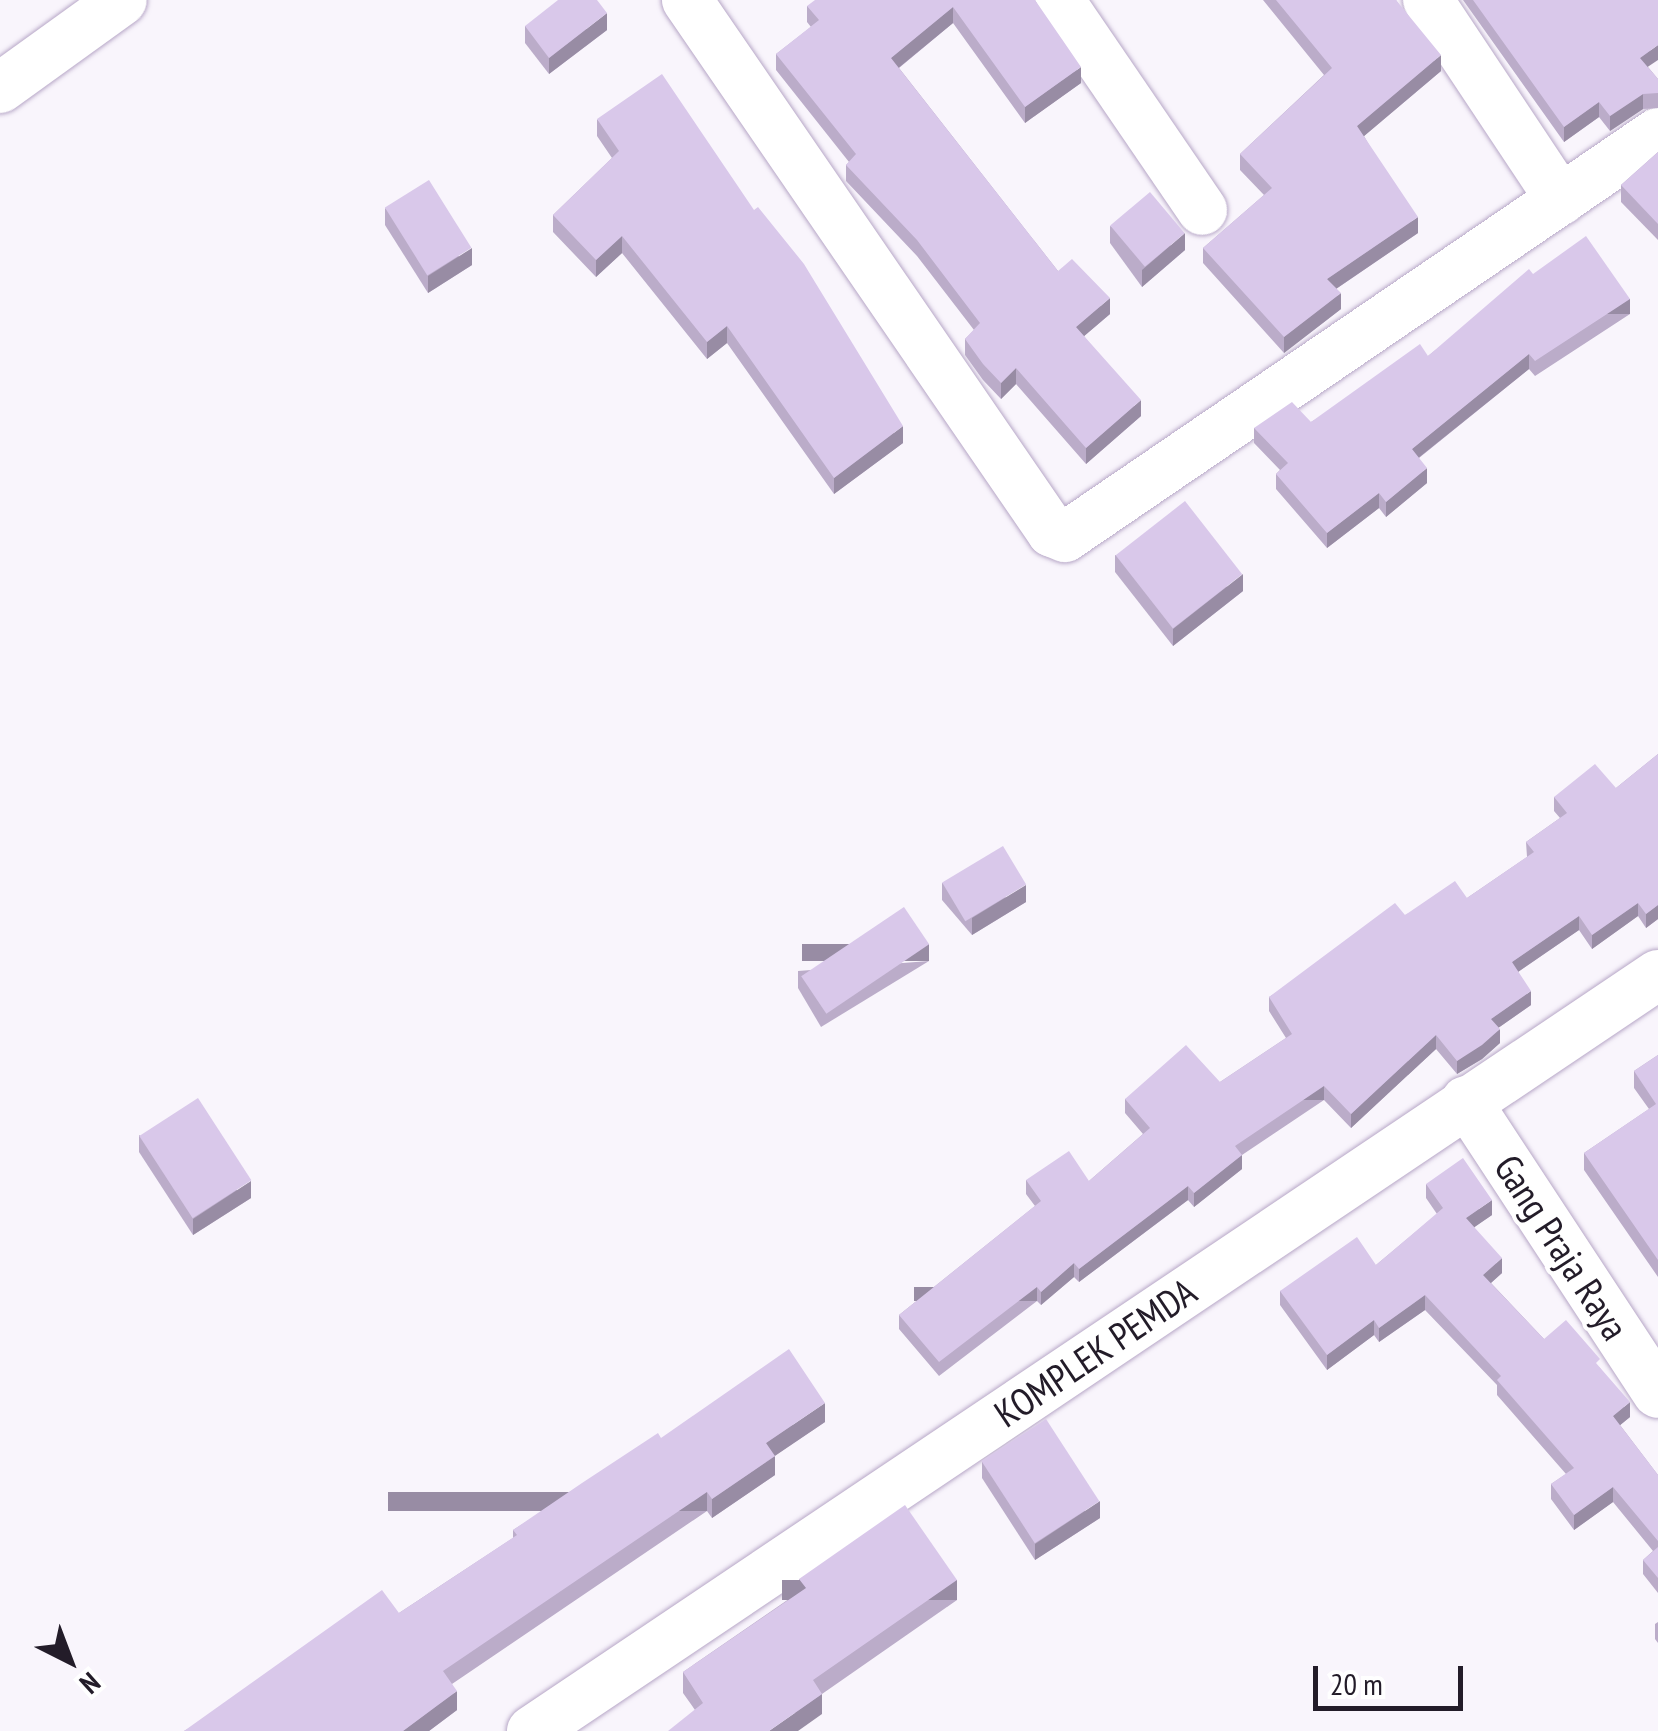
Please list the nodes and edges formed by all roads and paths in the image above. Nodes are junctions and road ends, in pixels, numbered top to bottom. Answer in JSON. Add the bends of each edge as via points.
{"nodes":[{"id":1,"x":122,"y":0,"type":"edge"},
{"id":2,"x":687,"y":0,"type":"edge"},
{"id":3,"x":1059,"y":0,"type":"edge"},
{"id":4,"x":1428,"y":0,"type":"edge"},
{"id":5,"x":0,"y":88,"type":"edge"},
{"id":6,"x":1658,"y":133,"type":"edge"},
{"id":7,"x":1562,"y":200,"type":"junction"},
{"id":8,"x":1202,"y":210,"type":"dead end"},
{"id":9,"x":1658,"y":974,"type":"edge"},
{"id":10,"x":1466,"y":1101,"type":"junction"},
{"id":11,"x":1658,"y":1393,"type":"edge"},
{"id":12,"x":532,"y":1731,"type":"edge"}],
"edges":[{"from":1,"to":5,"type":"street"},
{"from":2,"to":7,"type":"street","via":[[1052,532],[1065,537]]},
{"from":3,"to":8,"type":"street"},
{"from":4,"to":7,"type":"street"},
{"from":6,"to":7,"type":"street"},
{"from":9,"to":10,"type":"street","name":"KOMPLEK PEMDA"},
{"from":10,"to":11,"type":"street","name":"Gang Praja Raya"},
{"from":10,"to":12,"type":"street","name":"KOMPLEK PEMDA"}]}
